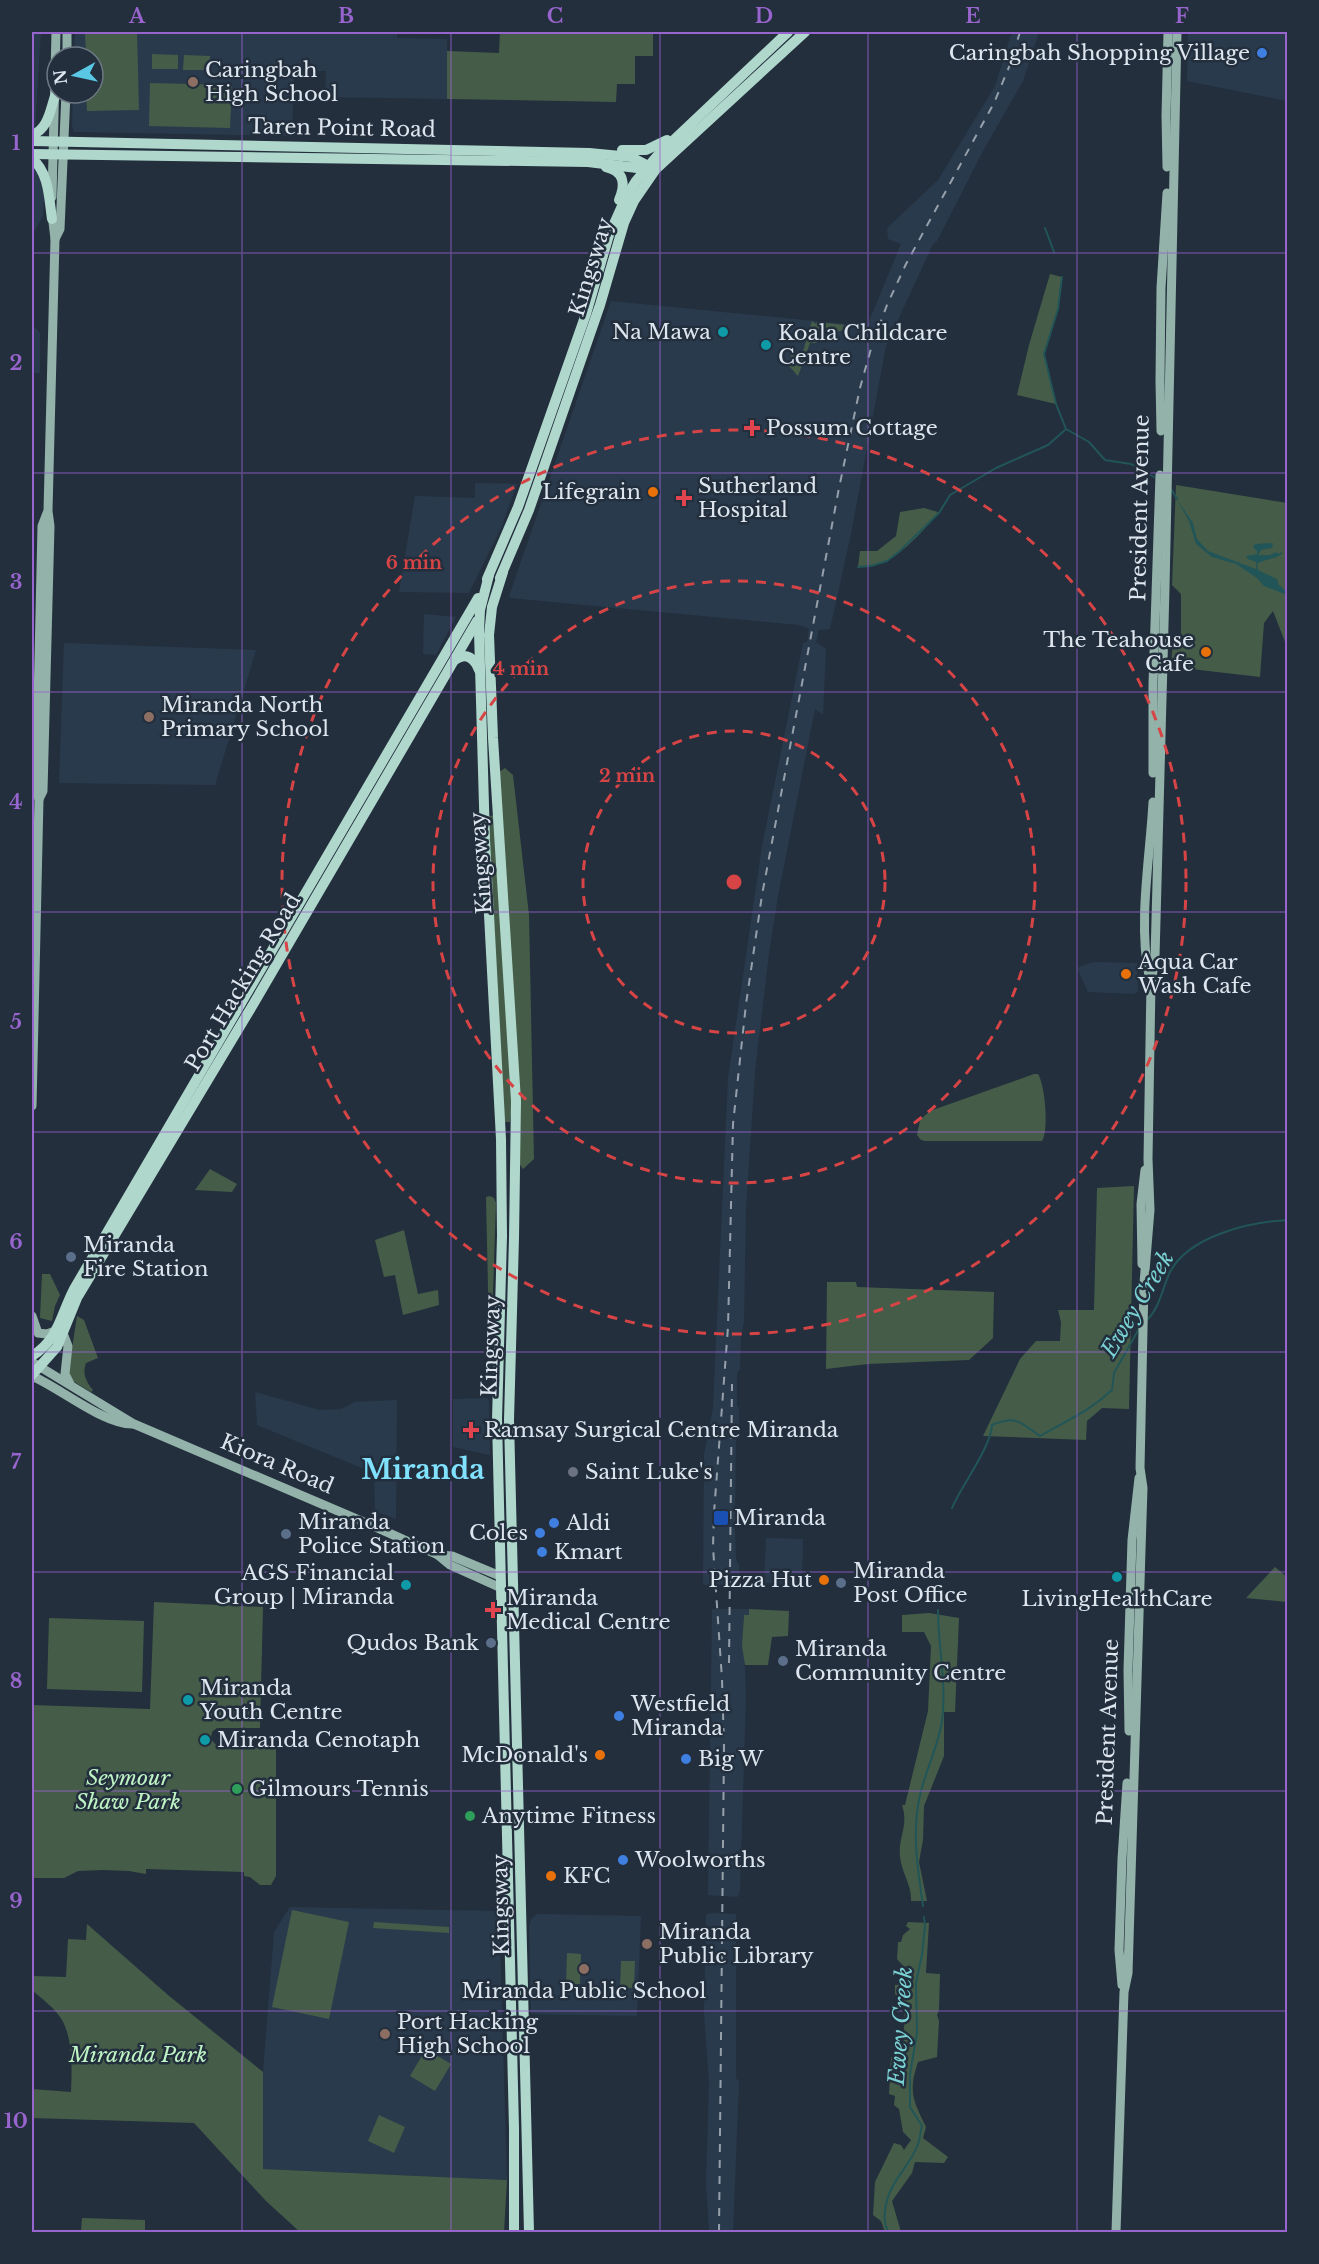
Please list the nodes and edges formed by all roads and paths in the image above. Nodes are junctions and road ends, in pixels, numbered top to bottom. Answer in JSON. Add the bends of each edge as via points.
{"nodes":[{"id":1,"x":788,"y":32,"type":"edge"},
{"id":2,"x":805,"y":32,"type":"edge"},
{"id":3,"x":1168,"y":32,"type":"edge"},
{"id":4,"x":1176,"y":32,"type":"edge"},
{"id":5,"x":1171,"y":89,"type":"junction"},
{"id":6,"x":55,"y":105,"type":"edge"},
{"id":7,"x":60,"y":105,"type":"edge"},
{"id":8,"x":679,"y":133,"type":"junction"},
{"id":9,"x":32,"y":135,"type":"edge"},
{"id":10,"x":32,"y":141,"type":"edge"},
{"id":11,"x":59,"y":141,"type":"junction"},
{"id":12,"x":32,"y":154,"type":"edge"},
{"id":13,"x":59,"y":154,"type":"junction"},
{"id":14,"x":588,"y":157,"type":"junction"},
{"id":15,"x":32,"y":159,"type":"edge"},
{"id":16,"x":652,"y":168,"type":"junction"},
{"id":17,"x":52,"y":219,"type":"junction"},
{"id":18,"x":609,"y":235,"type":"junction"},
{"id":19,"x":55,"y":239,"type":"junction"},
{"id":20,"x":609,"y":255,"type":"junction"},
{"id":21,"x":572,"y":371,"type":"junction"},
{"id":22,"x":483,"y":606,"type":"junction"},
{"id":23,"x":479,"y":618,"type":"junction"},
{"id":24,"x":455,"y":660,"type":"junction"},
{"id":25,"x":480,"y":676,"type":"junction"},
{"id":26,"x":494,"y":764,"type":"junction"},
{"id":27,"x":482,"y":765,"type":"junction"},
{"id":28,"x":300,"y":914,"type":"junction"},
{"id":29,"x":32,"y":1106,"type":"edge"},
{"id":30,"x":515,"y":1177,"type":"junction"},
{"id":31,"x":502,"y":1184,"type":"junction"},
{"id":32,"x":512,"y":1303,"type":"junction"},
{"id":33,"x":499,"y":1305,"type":"junction"},
{"id":34,"x":32,"y":1316,"type":"edge"},
{"id":35,"x":59,"y":1332,"type":"junction"},
{"id":36,"x":32,"y":1356,"type":"edge"},
{"id":37,"x":35,"y":1364,"type":"edge"},
{"id":38,"x":32,"y":1376,"type":"edge"},
{"id":39,"x":70,"y":1384,"type":"junction"},
{"id":40,"x":497,"y":1411,"type":"junction"},
{"id":41,"x":509,"y":1412,"type":"junction"},
{"id":42,"x":135,"y":1424,"type":"junction"},
{"id":43,"x":438,"y":1555,"type":"junction"},
{"id":44,"x":500,"y":1576,"type":"junction"},
{"id":45,"x":513,"y":1586,"type":"junction"},
{"id":46,"x":501,"y":1588,"type":"junction"},
{"id":47,"x":508,"y":1899,"type":"junction"},
{"id":48,"x":520,"y":1899,"type":"junction"},
{"id":49,"x":514,"y":2128,"type":"junction"},
{"id":50,"x":527,"y":2128,"type":"junction"},
{"id":51,"x":514,"y":2232,"type":"edge"},
{"id":52,"x":529,"y":2232,"type":"edge"},
{"id":53,"x":1116,"y":2232,"type":"edge"}],
"edges":[{"from":1,"to":8,"type":"main road","name":"Kingsway"},
{"from":2,"to":16,"type":"main road","name":"Kingsway"},
{"from":3,"to":5,"type":"main road","name":"President Avenue"},
{"from":4,"to":5,"type":"main road","name":"President Avenue"},
{"from":5,"to":53,"type":"main road","name":"President Avenue","via":[[1161,426],[1150,1210],[1144,1283],[1140,1473],[1132,1530],[1128,1758],[1119,1950],[1124,1992]]},
{"from":6,"to":9,"type":"main road","via":[[41,130]]},
{"from":7,"to":11,"type":"main road"},
{"from":8,"to":14,"type":"main road","via":[[646,150]]},
{"from":8,"to":16,"type":"main road","name":"Kingsway"},
{"from":10,"to":11,"type":"main road","name":"Taren Point Road"},
{"from":11,"to":13,"type":"main road"},
{"from":11,"to":14,"type":"main road","name":"Taren Point Road"},
{"from":12,"to":13,"type":"main road","name":"Taren Point Road"},
{"from":13,"to":14,"type":"main road","name":"Taren Point Road"},
{"from":13,"to":17,"type":"main road"},
{"from":13,"to":19,"type":"main road","via":[[60,230]]},
{"from":14,"to":16,"type":"main road","name":"Taren Point Road","via":[[633,158]]},
{"from":14,"to":18,"type":"main road","via":[[614,169],[623,179],[624,188]]},
{"from":15,"to":17,"type":"main road","via":[[46,181]]},
{"from":16,"to":18,"type":"main road","name":"Kingsway","via":[[626,197]]},
{"from":16,"to":20,"type":"main road","name":"Kingsway"},
{"from":17,"to":19,"type":"main road"},
{"from":18,"to":20,"type":"main road","name":"Kingsway"},
{"from":19,"to":29,"type":"main road","via":[[48,511],[42,526],[39,594]]},
{"from":20,"to":21,"type":"main road","name":"Kingsway"},
{"from":21,"to":22,"type":"main road","name":"Kingsway","via":[[489,575]]},
{"from":21,"to":22,"type":"main road","name":"Kingsway","via":[[518,538]]},
{"from":22,"to":23,"type":"main road","name":"Port Hacking Road"},
{"from":22,"to":26,"type":"main road","name":"Kingsway","via":[[489,635]]},
{"from":22,"to":28,"type":"main road","name":"Port Hacking Road"},
{"from":23,"to":24,"type":"main road","name":"Port Hacking Road"},
{"from":23,"to":25,"type":"main road","name":"Kingsway"},
{"from":24,"to":25,"type":"main road","via":[[471,657]]},
{"from":24,"to":28,"type":"main road","name":"Port Hacking Road"},
{"from":25,"to":27,"type":"main road","name":"Kingsway"},
{"from":26,"to":27,"type":"main road"},
{"from":26,"to":30,"type":"main road","name":"Kingsway","via":[[516,1101]]},
{"from":27,"to":31,"type":"main road","name":"Kingsway"},
{"from":28,"to":35,"type":"main road","name":"Port Hacking Road","via":[[74,1289]]},
{"from":30,"to":31,"type":"main road"},
{"from":30,"to":32,"type":"main road","name":"Kingsway"},
{"from":31,"to":33,"type":"main road","name":"Kingsway"},
{"from":32,"to":33,"type":"main road"},
{"from":32,"to":41,"type":"main road","name":"Kingsway"},
{"from":33,"to":40,"type":"main road","name":"Kingsway"},
{"from":34,"to":35,"type":"main road","via":[[38,1333]]},
{"from":35,"to":36,"type":"main road","name":"Port Hacking Road"},
{"from":35,"to":37,"type":"main road","name":"Port Hacking Road","via":[[53,1353]]},
{"from":35,"to":39,"type":"main road","via":[[68,1346],[65,1374]]},
{"from":37,"to":38,"type":"main road","name":"Port Hacking Road"},
{"from":37,"to":39,"type":"main road","name":"Kiora Road"},
{"from":38,"to":42,"type":"main road","name":"Kiora Road","via":[[110,1418]]},
{"from":39,"to":42,"type":"main road","name":"Kiora Road"},
{"from":40,"to":41,"type":"main road"},
{"from":40,"to":44,"type":"main road","name":"Kingsway"},
{"from":41,"to":45,"type":"main road","name":"Kingsway"},
{"from":42,"to":43,"type":"main road","name":"Kiora Road"},
{"from":43,"to":44,"type":"main road","name":"Kiora Road","via":[[452,1556]]},
{"from":43,"to":46,"type":"main road","name":"Kiora Road","via":[[450,1565]]},
{"from":44,"to":45,"type":"main road","name":"Kiora Road"},
{"from":44,"to":46,"type":"main road","name":"Kingsway"},
{"from":45,"to":46,"type":"main road","name":"Kiora Road"},
{"from":45,"to":48,"type":"main road","name":"Kingsway"},
{"from":46,"to":47,"type":"main road","name":"Kingsway"},
{"from":47,"to":48,"type":"main road"},
{"from":47,"to":49,"type":"main road","name":"Kingsway"},
{"from":48,"to":50,"type":"main road","name":"Kingsway"},
{"from":49,"to":50,"type":"main road"},
{"from":49,"to":51,"type":"main road","name":"Kingsway"},
{"from":50,"to":52,"type":"main road","name":"Kingsway"}]}
